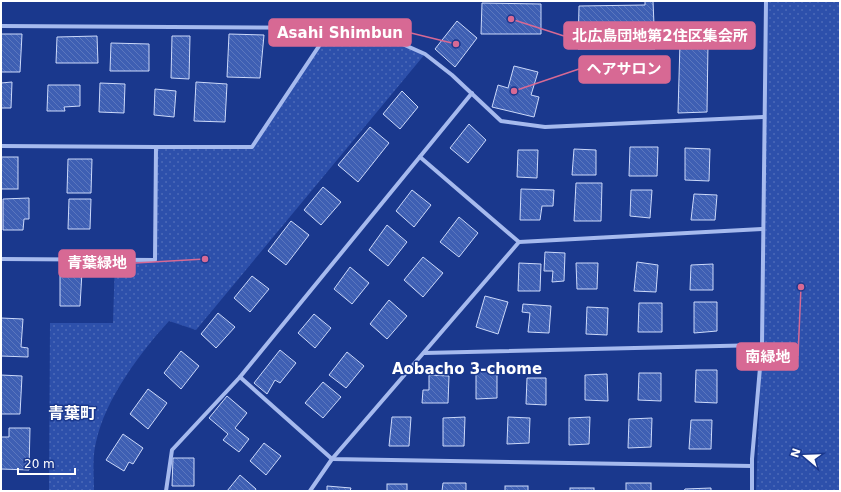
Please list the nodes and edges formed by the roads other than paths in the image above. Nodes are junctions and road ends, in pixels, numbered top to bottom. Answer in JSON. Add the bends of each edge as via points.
{"nodes":[{"id":1,"x":766,"y":1,"type":"edge"},
{"id":2,"x":1,"y":26,"type":"edge"},
{"id":3,"x":331,"y":28,"type":"junction"},
{"id":4,"x":472,"y":94,"type":"junction"},
{"id":5,"x":763,"y":117,"type":"junction"},
{"id":6,"x":1,"y":146,"type":"edge"},
{"id":7,"x":156,"y":147,"type":"junction"},
{"id":8,"x":420,"y":157,"type":"junction"},
{"id":9,"x":762,"y":229,"type":"junction"},
{"id":10,"x":519,"y":242,"type":"junction"},
{"id":11,"x":1,"y":259,"type":"edge"},
{"id":12,"x":762,"y":345,"type":"junction"},
{"id":13,"x":424,"y":353,"type":"junction"},
{"id":14,"x":240,"y":377,"type":"junction"},
{"id":15,"x":332,"y":459,"type":"junction"},
{"id":16,"x":752,"y":466,"type":"junction"},
{"id":17,"x":166,"y":491,"type":"edge"},
{"id":18,"x":310,"y":491,"type":"edge"},
{"id":19,"x":752,"y":491,"type":"edge"}],
"edges":[{"from":1,"to":5,"type":"street"},
{"from":2,"to":3,"type":"street"},
{"from":3,"to":4,"type":"street","via":[[372,31],[396,40],[425,54]]},
{"from":3,"to":7,"type":"street","via":[[252,147]]},
{"from":4,"to":5,"type":"street","via":[[501,121],[545,127]]},
{"from":4,"to":8,"type":"street"},
{"from":5,"to":9,"type":"street"},
{"from":6,"to":7,"type":"street"},
{"from":7,"to":11,"type":"street","via":[[155,260]]},
{"from":8,"to":10,"type":"street"},
{"from":8,"to":14,"type":"street"},
{"from":9,"to":10,"type":"street"},
{"from":9,"to":12,"type":"street"},
{"from":10,"to":13,"type":"street"},
{"from":12,"to":13,"type":"street"},
{"from":12,"to":16,"type":"street"},
{"from":13,"to":15,"type":"street"},
{"from":14,"to":15,"type":"street"},
{"from":14,"to":17,"type":"street","via":[[172,450]]},
{"from":15,"to":16,"type":"street"},
{"from":15,"to":18,"type":"street"},
{"from":16,"to":19,"type":"street"}]}
